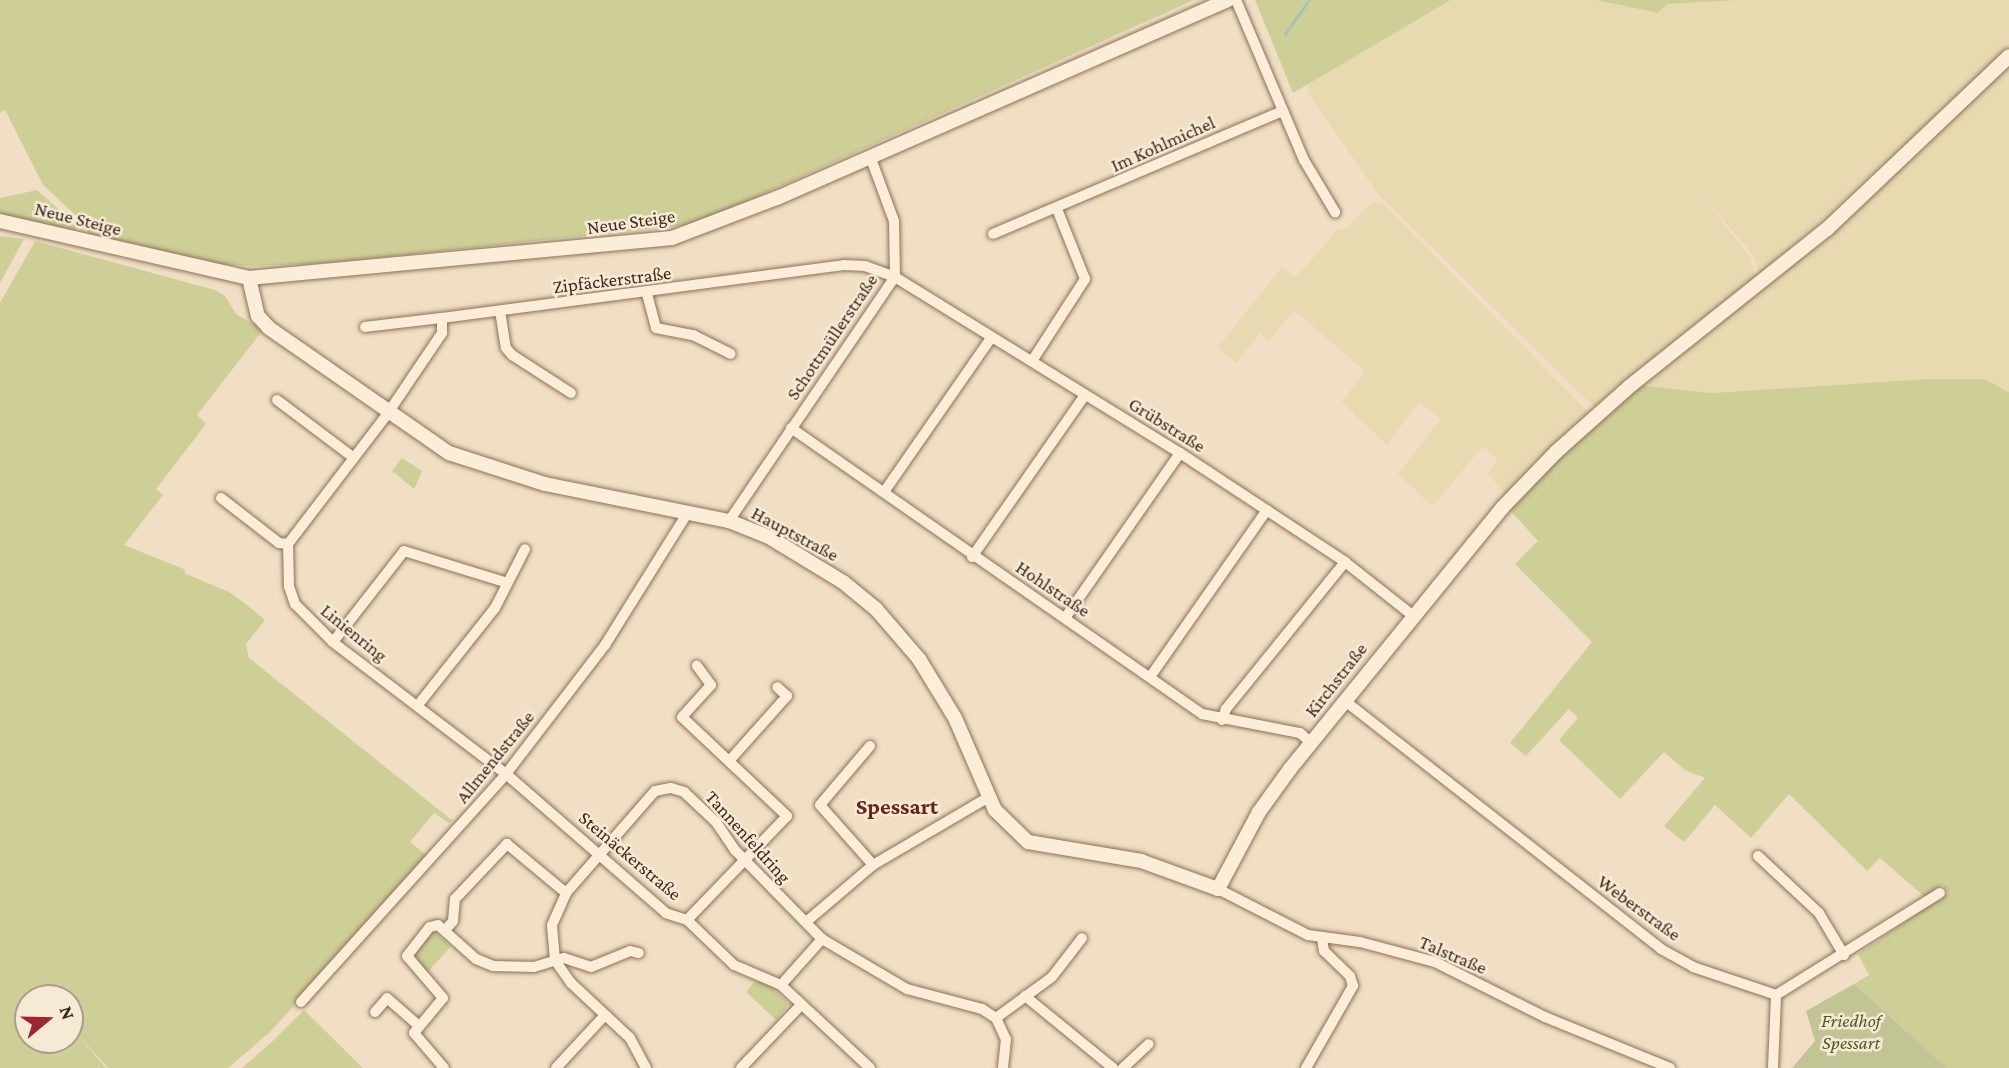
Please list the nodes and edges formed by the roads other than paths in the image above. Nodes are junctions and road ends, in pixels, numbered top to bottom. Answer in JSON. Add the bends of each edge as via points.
{"nodes":[{"id":1,"x":1227,"y":0,"type":"edge"},
{"id":2,"x":1236,"y":0,"type":"edge"},
{"id":3,"x":2009,"y":56,"type":"edge"},
{"id":4,"x":1283,"y":111,"type":"junction"},
{"id":5,"x":870,"y":156,"type":"junction"},
{"id":6,"x":1057,"y":209,"type":"junction"},
{"id":7,"x":1335,"y":212,"type":"dead end"},
{"id":8,"x":0,"y":221,"type":"edge"},
{"id":9,"x":993,"y":234,"type":"dead end"},
{"id":10,"x":895,"y":276,"type":"junction"},
{"id":11,"x":249,"y":278,"type":"junction"},
{"id":12,"x":647,"y":293,"type":"junction"},
{"id":13,"x":500,"y":311,"type":"junction"},
{"id":14,"x":442,"y":318,"type":"junction"},
{"id":15,"x":365,"y":327,"type":"dead end"},
{"id":16,"x":991,"y":338,"type":"junction"},
{"id":17,"x":731,"y":354,"type":"dead end"},
{"id":18,"x":1032,"y":361,"type":"junction"},
{"id":19,"x":572,"y":393,"type":"dead end"},
{"id":20,"x":1085,"y":394,"type":"junction"},
{"id":21,"x":277,"y":400,"type":"dead end"},
{"id":22,"x":388,"y":413,"type":"junction"},
{"id":23,"x":791,"y":428,"type":"junction"},
{"id":24,"x":1180,"y":453,"type":"junction"},
{"id":25,"x":354,"y":458,"type":"junction"},
{"id":26,"x":884,"y":492,"type":"junction"},
{"id":27,"x":221,"y":498,"type":"dead end"},
{"id":28,"x":1267,"y":510,"type":"junction"},
{"id":29,"x":688,"y":512,"type":"junction"},
{"id":30,"x":729,"y":521,"type":"junction"},
{"id":31,"x":288,"y":544,"type":"junction"},
{"id":32,"x":526,"y":549,"type":"dead end"},
{"id":33,"x":972,"y":557,"type":"junction"},
{"id":34,"x":1345,"y":562,"type":"junction"},
{"id":35,"x":505,"y":582,"type":"junction"},
{"id":36,"x":1412,"y":615,"type":"junction"},
{"id":37,"x":1065,"y":618,"type":"junction"},
{"id":38,"x":333,"y":642,"type":"junction"},
{"id":39,"x":697,"y":666,"type":"dead end"},
{"id":40,"x":1150,"y":677,"type":"junction"},
{"id":41,"x":777,"y":687,"type":"dead end"},
{"id":42,"x":1345,"y":701,"type":"junction"},
{"id":43,"x":418,"y":705,"type":"junction"},
{"id":44,"x":1223,"y":720,"type":"junction"},
{"id":45,"x":1311,"y":743,"type":"junction"},
{"id":46,"x":870,"y":746,"type":"dead end"},
{"id":47,"x":730,"y":760,"type":"junction"},
{"id":48,"x":506,"y":774,"type":"junction"},
{"id":49,"x":989,"y":797,"type":"junction"},
{"id":50,"x":603,"y":855,"type":"junction"},
{"id":51,"x":1758,"y":856,"type":"dead end"},
{"id":52,"x":745,"y":860,"type":"junction"},
{"id":53,"x":873,"y":865,"type":"junction"},
{"id":54,"x":1219,"y":888,"type":"junction"},
{"id":55,"x":566,"y":893,"type":"junction"},
{"id":56,"x":1940,"y":893,"type":"dead end"},
{"id":57,"x":687,"y":920,"type":"junction"},
{"id":58,"x":807,"y":922,"type":"junction"},
{"id":59,"x":445,"y":930,"type":"junction"},
{"id":60,"x":1322,"y":937,"type":"junction"},
{"id":61,"x":1082,"y":938,"type":"dead end"},
{"id":62,"x":822,"y":939,"type":"junction"},
{"id":63,"x":639,"y":953,"type":"dead end"},
{"id":64,"x":1844,"y":955,"type":"junction"},
{"id":65,"x":555,"y":960,"type":"junction"},
{"id":66,"x":781,"y":985,"type":"junction"},
{"id":67,"x":1776,"y":995,"type":"junction"},
{"id":68,"x":1025,"y":996,"type":"junction"},
{"id":69,"x":301,"y":1002,"type":"dead end"},
{"id":70,"x":801,"y":1005,"type":"junction"},
{"id":71,"x":375,"y":1012,"type":"dead end"},
{"id":72,"x":605,"y":1015,"type":"junction"},
{"id":73,"x":996,"y":1018,"type":"junction"},
{"id":74,"x":418,"y":1025,"type":"junction"},
{"id":75,"x":1149,"y":1044,"type":"dead end"},
{"id":76,"x":444,"y":1068,"type":"edge"},
{"id":77,"x":556,"y":1068,"type":"edge"},
{"id":78,"x":646,"y":1068,"type":"edge"},
{"id":79,"x":741,"y":1068,"type":"edge"},
{"id":80,"x":870,"y":1068,"type":"edge"},
{"id":81,"x":1003,"y":1068,"type":"edge"},
{"id":82,"x":1113,"y":1068,"type":"edge"},
{"id":83,"x":1123,"y":1068,"type":"edge"},
{"id":84,"x":1306,"y":1068,"type":"edge"},
{"id":85,"x":1670,"y":1068,"type":"edge"},
{"id":86,"x":1773,"y":1068,"type":"edge"}],
"edges":[{"from":1,"to":5,"type":"street","name":"Neue Steige"},
{"from":2,"to":4,"type":"street"},
{"from":3,"to":36,"type":"street","name":"Kirchstraße","via":[[1828,229],[1630,386],[1556,452]]},
{"from":4,"to":6,"type":"street","name":"Im Kohlmichel"},
{"from":4,"to":7,"type":"street","via":[[1304,160]]},
{"from":5,"to":10,"type":"street","name":"Schottmüllerstraße","via":[[894,221]]},
{"from":5,"to":11,"type":"street","name":"Neue Steige","via":[[672,238]]},
{"from":6,"to":9,"type":"street","name":"Im Kohlmichel"},
{"from":6,"to":18,"type":"street","via":[[1085,279]]},
{"from":8,"to":11,"type":"street","name":"Neue Steige"},
{"from":10,"to":12,"type":"street","name":"Zipfäckerstraße","via":[[844,265]]},
{"from":10,"to":16,"type":"street","name":"Grübstraße"},
{"from":10,"to":23,"type":"street","name":"Schottmüllerstraße"},
{"from":11,"to":22,"type":"street","name":"Hauptstraße","via":[[258,316],[269,328]]},
{"from":12,"to":13,"type":"street","name":"Zipfäckerstraße"},
{"from":12,"to":17,"type":"street","via":[[656,328],[693,335]]},
{"from":13,"to":14,"type":"street","name":"Zipfäckerstraße"},
{"from":13,"to":19,"type":"street","via":[[506,348],[512,355]]},
{"from":14,"to":15,"type":"street","name":"Zipfäckerstraße"},
{"from":14,"to":22,"type":"street","via":[[442,333]]},
{"from":16,"to":18,"type":"street","name":"Grübstraße"},
{"from":16,"to":26,"type":"street"},
{"from":18,"to":20,"type":"street","name":"Grübstraße"},
{"from":20,"to":24,"type":"street","name":"Grübstraße"},
{"from":20,"to":33,"type":"street"},
{"from":21,"to":25,"type":"street"},
{"from":22,"to":25,"type":"street"},
{"from":22,"to":29,"type":"street","name":"Hauptstraße","via":[[449,453],[489,469]]},
{"from":23,"to":26,"type":"street","name":"Hohlstraße"},
{"from":23,"to":30,"type":"street","name":"Schottmüllerstraße"},
{"from":24,"to":28,"type":"street","name":"Grübstraße"},
{"from":24,"to":37,"type":"street"},
{"from":25,"to":31,"type":"street"},
{"from":26,"to":33,"type":"street","name":"Hohlstraße"},
{"from":27,"to":31,"type":"street","via":[[279,543]]},
{"from":28,"to":34,"type":"street","name":"Grübstraße"},
{"from":28,"to":40,"type":"street"},
{"from":29,"to":30,"type":"street","name":"Hauptstraße"},
{"from":29,"to":48,"type":"street","name":"Allmendstraße","via":[[605,645]]},
{"from":30,"to":49,"type":"street","name":"Hauptstraße","via":[[806,558],[876,609],[919,659],[955,718]]},
{"from":31,"to":38,"type":"street","name":"Linienring","via":[[289,587],[295,604]]},
{"from":32,"to":35,"type":"street"},
{"from":33,"to":37,"type":"street","name":"Hohlstraße"},
{"from":34,"to":36,"type":"street","name":"Grübstraße"},
{"from":34,"to":44,"type":"street","via":[[1226,709]]},
{"from":35,"to":38,"type":"street","via":[[404,551]]},
{"from":35,"to":43,"type":"street","via":[[495,608]]},
{"from":36,"to":42,"type":"street","name":"Kirchstraße"},
{"from":37,"to":40,"type":"street","name":"Hohlstraße"},
{"from":38,"to":43,"type":"street","name":"Linienring"},
{"from":39,"to":47,"type":"street","via":[[711,685],[682,717]]},
{"from":40,"to":44,"type":"street","name":"Hohlstraße","via":[[1202,714]]},
{"from":41,"to":47,"type":"street","via":[[787,696]]},
{"from":42,"to":45,"type":"street","name":"Kirchstraße"},
{"from":42,"to":67,"type":"street","name":"Weberstraße","via":[[1661,949],[1693,967]]},
{"from":43,"to":48,"type":"street","name":"Linienring"},
{"from":44,"to":45,"type":"street","name":"Hohlstraße","via":[[1285,729],[1300,733]]},
{"from":45,"to":54,"type":"street","name":"Kirchstraße","via":[[1259,812]]},
{"from":46,"to":53,"type":"street","via":[[820,805]]},
{"from":47,"to":52,"type":"street","via":[[787,816]]},
{"from":48,"to":50,"type":"street","name":"Steinäckerstraße"},
{"from":48,"to":69,"type":"street","name":"Allmendstraße"},
{"from":49,"to":53,"type":"street"},
{"from":49,"to":54,"type":"street","name":"Hauptstraße","via":[[1007,825],[1028,842],[1141,861]]},
{"from":50,"to":52,"type":"street","name":"Tannenfeldring","via":[[655,791],[671,788],[684,792],[716,821]]},
{"from":50,"to":55,"type":"street","name":"Tannenfeldring"},
{"from":50,"to":57,"type":"street","name":"Steinäckerstraße","via":[[666,913]]},
{"from":51,"to":64,"type":"street","via":[[1819,913]]},
{"from":52,"to":57,"type":"street"},
{"from":52,"to":58,"type":"street","name":"Tannenfeldring"},
{"from":53,"to":58,"type":"street"},
{"from":54,"to":60,"type":"street","name":"Talstraße","via":[[1300,932]]},
{"from":55,"to":59,"type":"street","via":[[507,844],[455,899],[453,922]]},
{"from":55,"to":65,"type":"street","name":"Tannenfeldring","via":[[552,925]]},
{"from":56,"to":64,"type":"street"},
{"from":57,"to":66,"type":"street","name":"Steinäckerstraße","via":[[734,965]]},
{"from":58,"to":62,"type":"street","name":"Tannenfeldring"},
{"from":59,"to":65,"type":"street","via":[[476,959],[493,966],[534,967]]},
{"from":59,"to":74,"type":"street","via":[[438,925],[430,927],[407,956],[443,998]]},
{"from":60,"to":84,"type":"street","via":[[1324,951],[1350,976],[1353,986]]},
{"from":60,"to":85,"type":"street","name":"Talstraße","via":[[1436,962],[1545,1017]]},
{"from":61,"to":68,"type":"street","via":[[1067,963]]},
{"from":62,"to":66,"type":"street"},
{"from":62,"to":73,"type":"street","name":"Tannenfeldring","via":[[907,989],[982,1009]]},
{"from":63,"to":65,"type":"street","via":[[630,951],[591,967],[564,958]]},
{"from":64,"to":67,"type":"street"},
{"from":65,"to":72,"type":"street","via":[[571,984]]},
{"from":66,"to":70,"type":"street","name":"Steinäckerstraße"},
{"from":67,"to":86,"type":"street"},
{"from":68,"to":73,"type":"street"},
{"from":68,"to":82,"type":"street"},
{"from":70,"to":79,"type":"street"},
{"from":70,"to":80,"type":"street","name":"Steinäckerstraße"},
{"from":71,"to":74,"type":"street","via":[[387,998]]},
{"from":72,"to":77,"type":"street"},
{"from":72,"to":78,"type":"street","via":[[630,1038]]},
{"from":73,"to":81,"type":"street","via":[[1006,1040]]},
{"from":74,"to":76,"type":"street","via":[[414,1033],[417,1042]]},
{"from":75,"to":83,"type":"street"}]}
